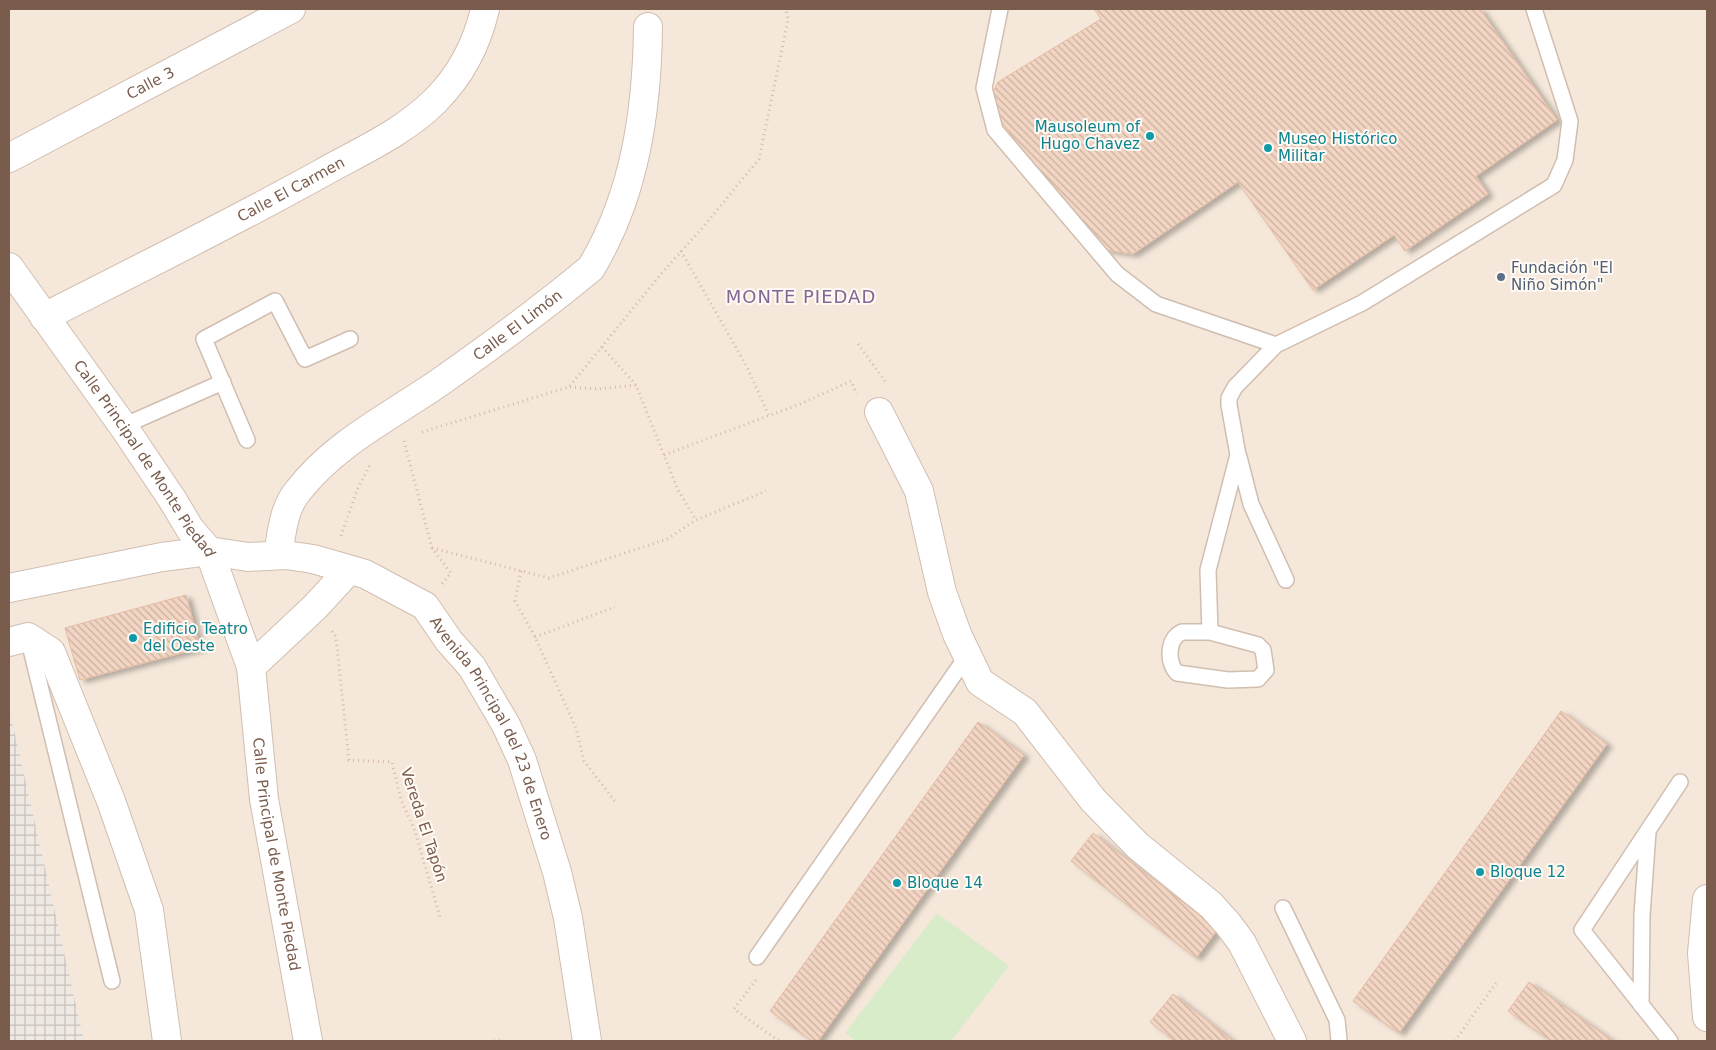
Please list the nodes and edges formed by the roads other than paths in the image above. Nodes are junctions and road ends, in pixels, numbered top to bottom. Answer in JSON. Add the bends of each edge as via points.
{"nodes":[{"id":1,"x":291,"y":9,"type":"edge"},
{"id":2,"x":485,"y":9,"type":"edge"},
{"id":3,"x":1000,"y":9,"type":"edge"},
{"id":4,"x":1534,"y":9,"type":"edge"},
{"id":5,"x":648,"y":27,"type":"dead end"},
{"id":6,"x":9,"y":158,"type":"edge"},
{"id":7,"x":9,"y":267,"type":"edge"},
{"id":8,"x":44,"y":317,"type":"junction"},
{"id":9,"x":350,"y":339,"type":"dead end"},
{"id":10,"x":1276,"y":345,"type":"junction"},
{"id":11,"x":223,"y":382,"type":"junction"},
{"id":12,"x":879,"y":412,"type":"road end"},
{"id":13,"x":123,"y":426,"type":"junction"},
{"id":14,"x":247,"y":440,"type":"dead end"},
{"id":15,"x":1238,"y":456,"type":"junction"},
{"id":16,"x":209,"y":551,"type":"junction"},
{"id":17,"x":278,"y":555,"type":"junction"},
{"id":18,"x":349,"y":570,"type":"junction"},
{"id":19,"x":1286,"y":580,"type":"dead end"},
{"id":20,"x":9,"y":588,"type":"edge"},
{"id":21,"x":1210,"y":632,"type":"junction"},
{"id":22,"x":18,"y":640,"type":"edge"},
{"id":23,"x":967,"y":656,"type":"junction"},
{"id":24,"x":250,"y":667,"type":"junction"},
{"id":25,"x":1680,"y":782,"type":"dead end"},
{"id":26,"x":1648,"y":831,"type":"junction"},
{"id":27,"x":1707,"y":899,"type":"edge"},
{"id":28,"x":1283,"y":908,"type":"dead end"},
{"id":29,"x":758,"y":957,"type":"dead end"},
{"id":30,"x":112,"y":981,"type":"dead end"},
{"id":31,"x":1642,"y":1005,"type":"junction"},
{"id":32,"x":1707,"y":1017,"type":"edge"},
{"id":33,"x":167,"y":1041,"type":"edge"},
{"id":34,"x":308,"y":1041,"type":"edge"},
{"id":35,"x":586,"y":1041,"type":"edge"},
{"id":36,"x":1292,"y":1041,"type":"edge"},
{"id":37,"x":1339,"y":1041,"type":"edge"},
{"id":38,"x":1670,"y":1041,"type":"edge"}],
"edges":[{"from":1,"to":6,"type":"street","name":"Calle 3"},
{"from":2,"to":8,"type":"street","name":"Calle El Carmen","via":[[469,56],[451,83],[420,114],[392,134],[254,211]]},
{"from":3,"to":10,"type":"lane","via":[[984,88],[996,130],[1117,274],[1135,290],[1156,304]]},
{"from":4,"to":10,"type":"lane","via":[[1570,122],[1565,160],[1554,185],[1362,303]]},
{"from":5,"to":17,"type":"street","name":"Calle El Limón","via":[[647,80],[641,127],[626,192],[606,242],[591,268],[324,463],[297,492],[285,514]]},
{"from":7,"to":8,"type":"street","name":"Calle Principal de Monte Piedad"},
{"from":8,"to":13,"type":"street","name":"Calle Principal de Monte Piedad"},
{"from":9,"to":11,"type":"lane","via":[[305,359],[275,301],[204,339]]},
{"from":10,"to":15,"type":"lane","via":[[1235,387],[1229,398]]},
{"from":11,"to":13,"type":"lane"},
{"from":11,"to":14,"type":"lane"},
{"from":12,"to":23,"type":"street","via":[[919,491],[942,592]]},
{"from":13,"to":16,"type":"street","name":"Calle Principal de Monte Piedad","via":[[190,529]]},
{"from":15,"to":19,"type":"lane","via":[[1251,504]]},
{"from":15,"to":21,"type":"lane","via":[[1208,570]]},
{"from":16,"to":17,"type":"street","name":"Avenida Principal del 23 de Enero","via":[[248,557]]},
{"from":16,"to":20,"type":"street","name":"Avenida Principal del 23 de Enero","via":[[162,557]]},
{"from":16,"to":24,"type":"street","name":"Calle Principal de Monte Piedad"},
{"from":17,"to":18,"type":"street","name":"Avenida Principal del 23 de Enero","via":[[313,559]]},
{"from":18,"to":24,"type":"street","via":[[315,607]]},
{"from":18,"to":35,"type":"street","name":"Avenida Principal del 23 de Enero","via":[[365,574],[425,606],[472,667],[506,725],[522,760],[557,872],[568,918]]},
{"from":21,"to":21,"type":"lane","via":[[1176,635],[1171,644],[1170,660],[1177,673],[1228,680],[1263,676],[1266,670],[1261,648],[1248,641]]},
{"from":22,"to":30,"type":"lane"},
{"from":22,"to":33,"type":"street","via":[[51,652],[111,801],[149,910]]},
{"from":23,"to":29,"type":"lane"},
{"from":23,"to":36,"type":"street","via":[[980,682],[1025,712],[1093,800],[1132,840],[1211,905],[1228,924],[1242,943]]},
{"from":24,"to":34,"type":"street","name":"Calle Principal de Monte Piedad","via":[[264,799]]},
{"from":25,"to":26,"type":"lane"},
{"from":26,"to":31,"type":"lane","via":[[1642,915]]},
{"from":26,"to":31,"type":"lane","via":[[1582,930]]},
{"from":27,"to":32,"type":"street","via":[[1702,953]]},
{"from":28,"to":37,"type":"lane","via":[[1337,1020]]},
{"from":31,"to":38,"type":"lane"}]}
